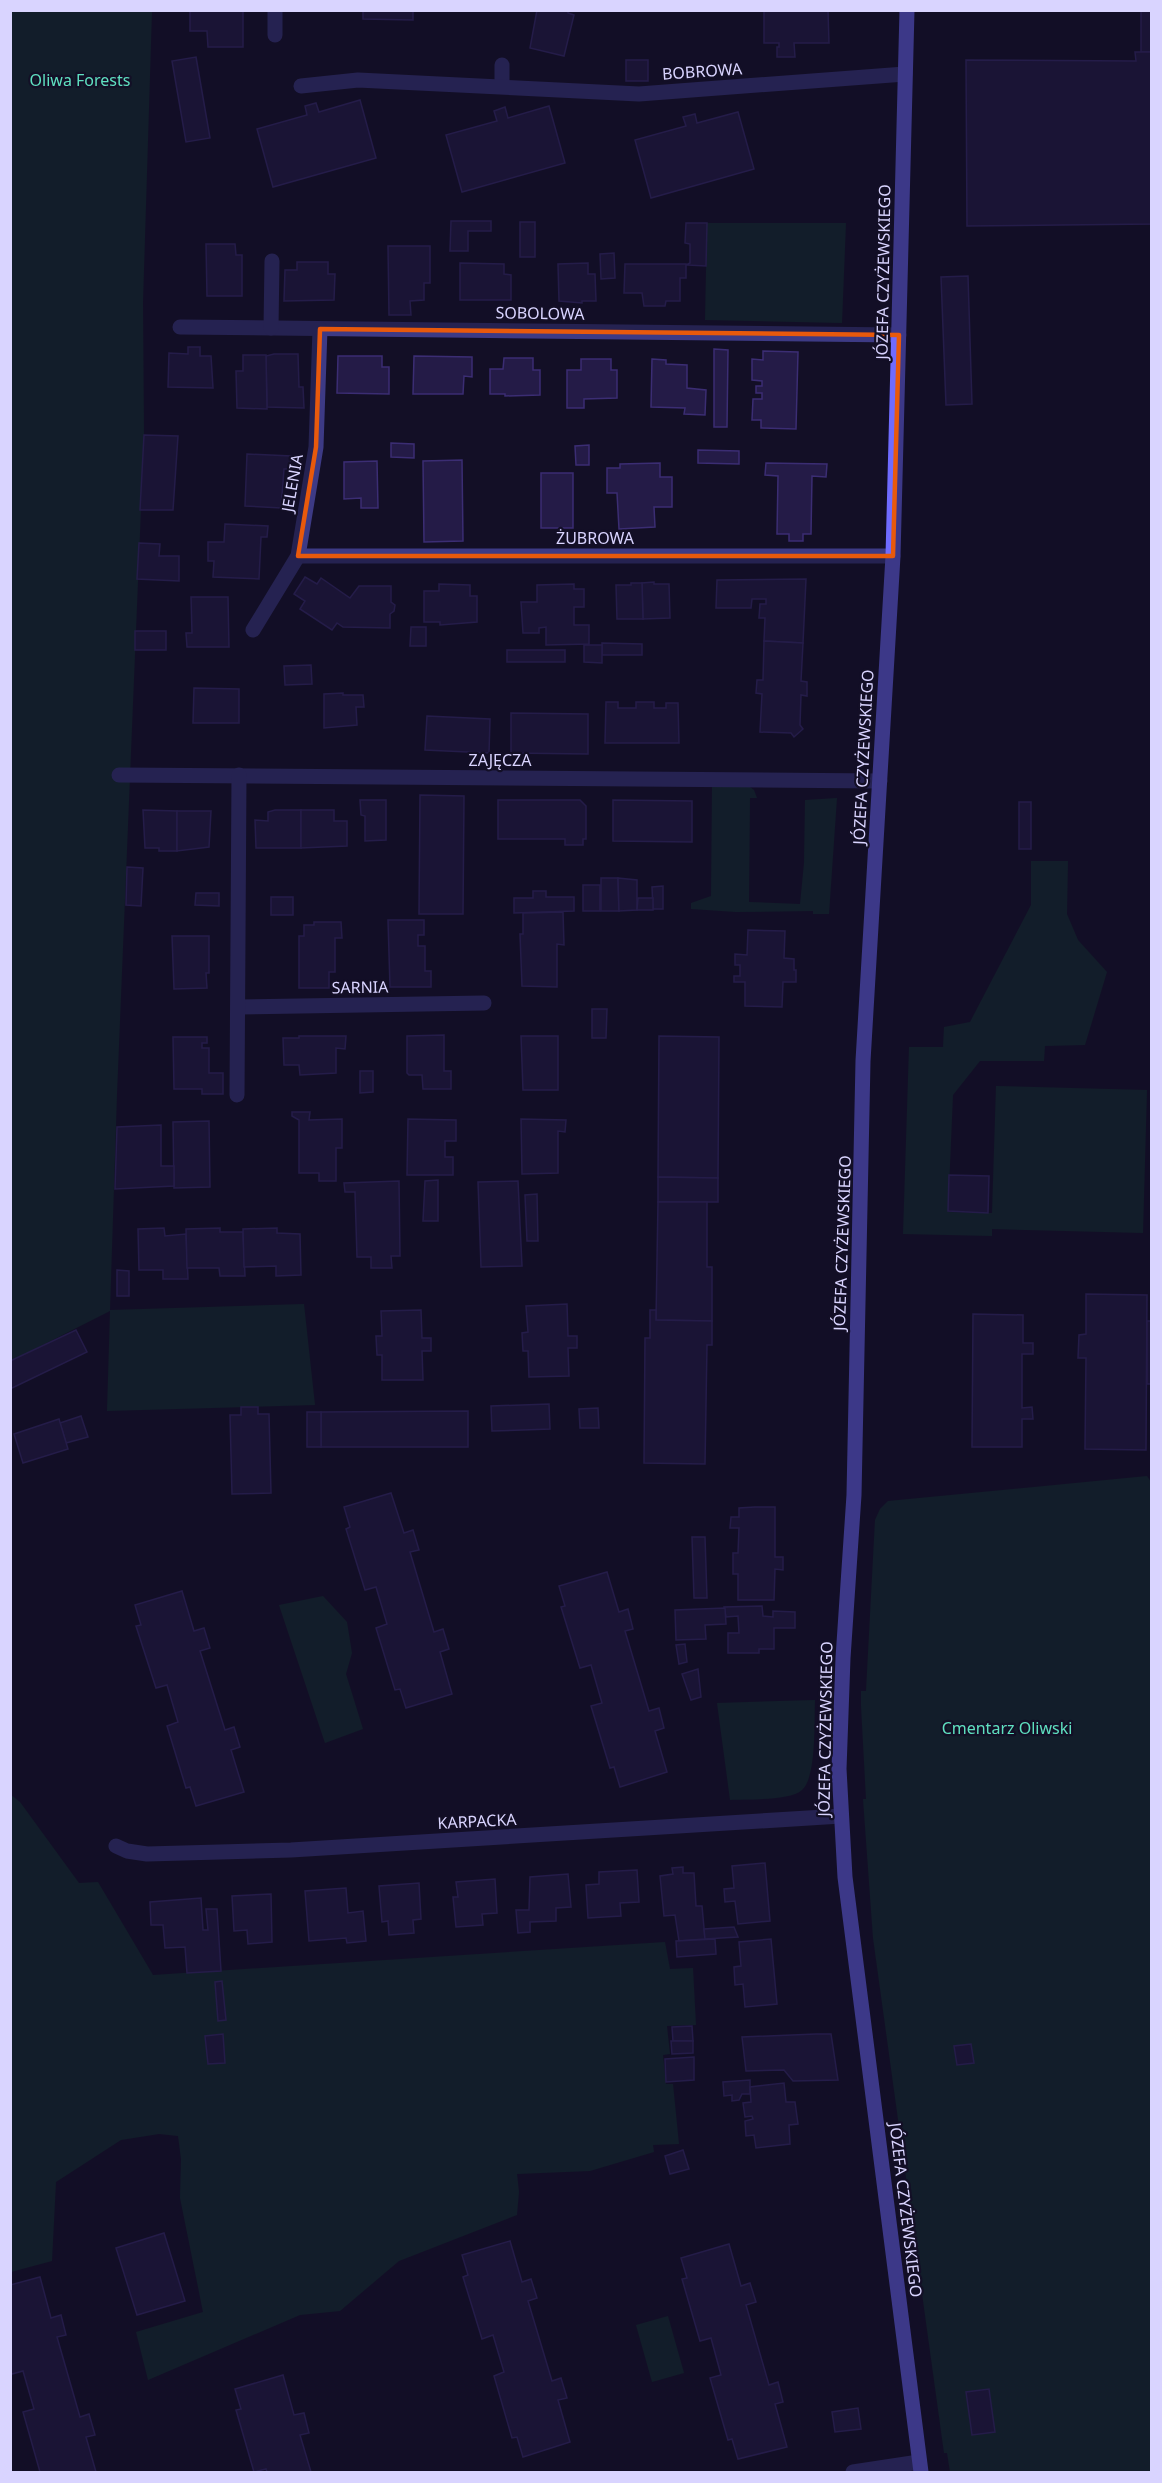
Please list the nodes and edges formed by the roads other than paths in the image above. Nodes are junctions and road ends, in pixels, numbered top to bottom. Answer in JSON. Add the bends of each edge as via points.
{"nodes":[{"id":1,"x":275,"y":10,"type":"edge"},
{"id":2,"x":907,"y":10,"type":"edge"},
{"id":3,"x":275,"y":35,"type":"dead end"},
{"id":4,"x":502,"y":65,"type":"dead end"},
{"id":5,"x":905,"y":74,"type":"junction"},
{"id":6,"x":301,"y":86,"type":"dead end"},
{"id":7,"x":502,"y":86,"type":"junction"},
{"id":8,"x":272,"y":261,"type":"dead end"},
{"id":9,"x":180,"y":327,"type":"dead end"},
{"id":10,"x":270,"y":328,"type":"junction"},
{"id":11,"x":320,"y":329,"type":"junction"},
{"id":12,"x":899,"y":335,"type":"junction"},
{"id":13,"x":298,"y":556,"type":"junction"},
{"id":14,"x":893,"y":556,"type":"junction"},
{"id":15,"x":253,"y":630,"type":"dead end"},
{"id":16,"x":119,"y":775,"type":"dead end"},
{"id":17,"x":239,"y":775,"type":"junction"},
{"id":18,"x":880,"y":781,"type":"junction"},
{"id":19,"x":484,"y":1003,"type":"dead end"},
{"id":20,"x":238,"y":1007,"type":"junction"},
{"id":21,"x":237,"y":1095,"type":"dead end"},
{"id":22,"x":841,"y":1816,"type":"junction"},
{"id":23,"x":116,"y":1846,"type":"dead end"},
{"id":24,"x":920,"y":2467,"type":"edge"},
{"id":25,"x":853,"y":2472,"type":"edge"}],
"edges":[{"from":1,"to":3,"type":"street"},
{"from":2,"to":5,"type":"street","name":"JÓZEFA CZYŻEWSKIEGO"},
{"from":4,"to":7,"type":"street"},
{"from":5,"to":7,"type":"street","name":"BOBROWA","via":[[639,94]]},
{"from":5,"to":12,"type":"street","name":"JÓZEFA CZYŻEWSKIEGO"},
{"from":6,"to":7,"type":"street","name":"BOBROWA","via":[[358,80]]},
{"from":8,"to":10,"type":"street"},
{"from":9,"to":10,"type":"street","name":"SOBOLOWA"},
{"from":10,"to":11,"type":"street","name":"SOBOLOWA"},
{"from":11,"to":12,"type":"street","name":"SOBOLOWA"},
{"from":11,"to":13,"type":"street","name":"JELENIA","via":[[316,447]]},
{"from":12,"to":14,"type":"street","name":"JÓZEFA CZYŻEWSKIEGO"},
{"from":13,"to":14,"type":"street","name":"ŻUBROWA"},
{"from":13,"to":15,"type":"street","name":"JELENIA"},
{"from":14,"to":18,"type":"street","name":"JÓZEFA CZYŻEWSKIEGO"},
{"from":16,"to":17,"type":"street","name":"ZAJĘCZA"},
{"from":17,"to":18,"type":"street","name":"ZAJĘCZA"},
{"from":17,"to":20,"type":"street"},
{"from":18,"to":22,"type":"street","name":"JÓZEFA CZYŻEWSKIEGO","via":[[863,1060],[854,1495],[842,1689]]},
{"from":19,"to":20,"type":"street","name":"SARNIA"},
{"from":20,"to":21,"type":"street"},
{"from":22,"to":23,"type":"street","name":"KARPACKA","via":[[291,1850],[147,1854]]},
{"from":22,"to":24,"type":"street","name":"JÓZEFA CZYŻEWSKIEGO","via":[[845,1877]]},
{"from":24,"to":25,"type":"street"}]}
